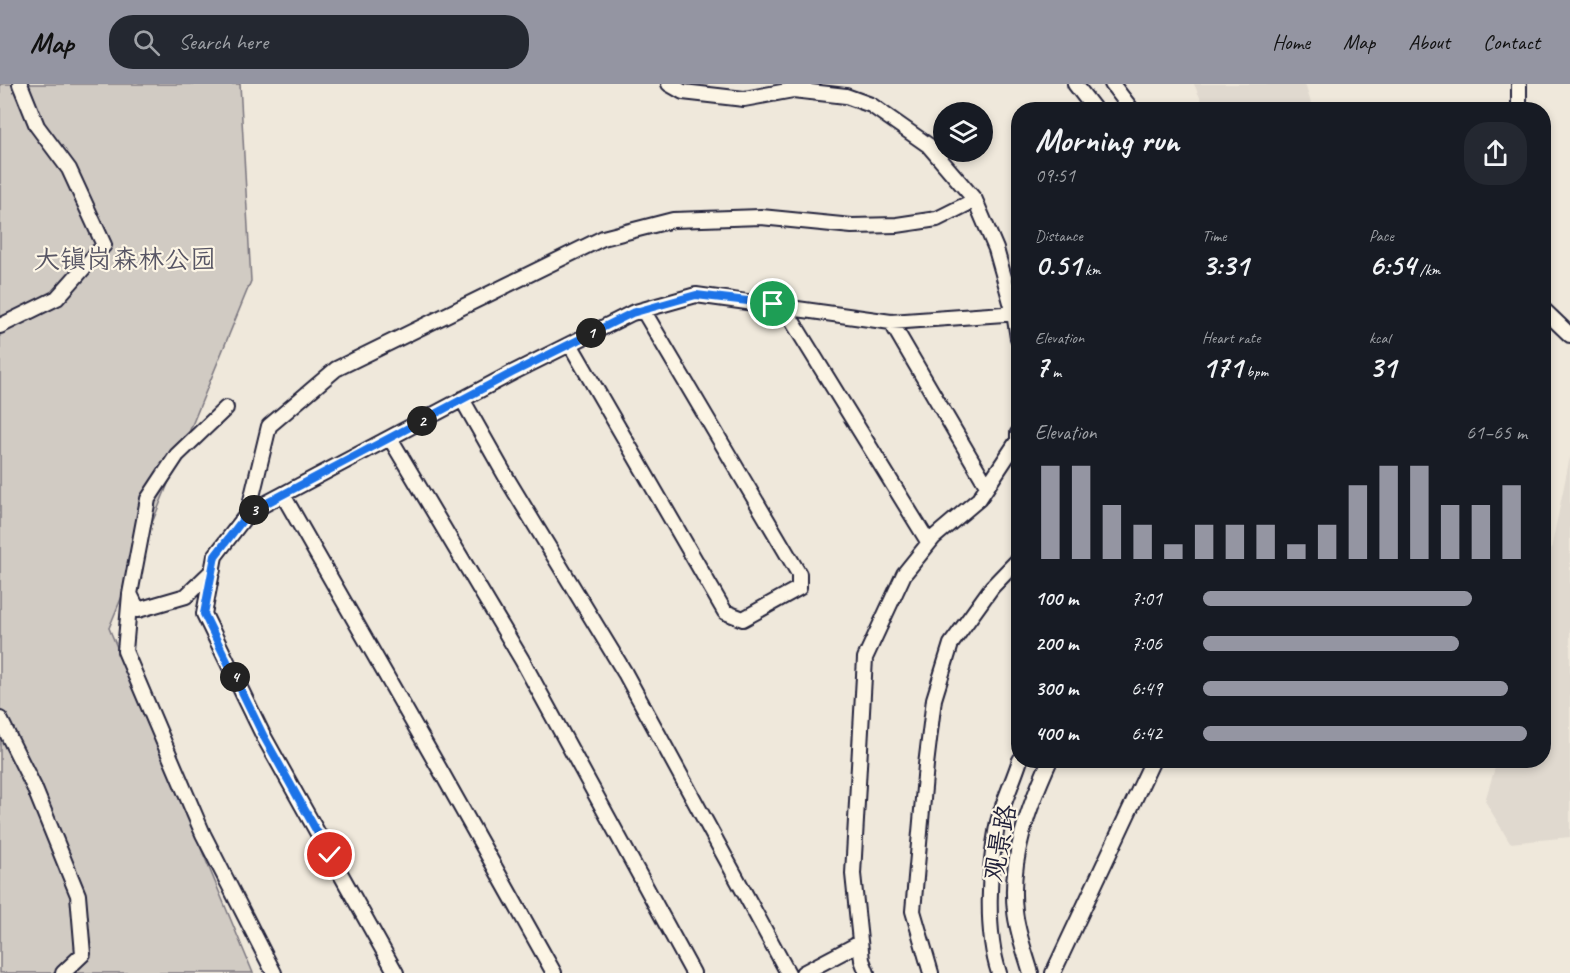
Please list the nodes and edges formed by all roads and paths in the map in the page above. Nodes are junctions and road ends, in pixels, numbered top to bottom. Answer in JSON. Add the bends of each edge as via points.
{"nodes":[{"id":1,"x":20,"y":84,"type":"edge"},
{"id":2,"x":669,"y":84,"type":"edge"},
{"id":3,"x":1075,"y":84,"type":"edge"},
{"id":4,"x":1112,"y":84,"type":"edge"},
{"id":5,"x":1519,"y":84,"type":"edge"},
{"id":6,"x":1089,"y":102,"type":"edge"},
{"id":7,"x":1126,"y":102,"type":"edge"},
{"id":8,"x":1519,"y":102,"type":"edge"},
{"id":9,"x":975,"y":200,"type":"junction"},
{"id":10,"x":1011,"y":297,"type":"edge"},
{"id":11,"x":783,"y":306,"type":"junction"},
{"id":12,"x":643,"y":310,"type":"junction"},
{"id":13,"x":1011,"y":313,"type":"edge"},
{"id":14,"x":1551,"y":317,"type":"edge"},
{"id":15,"x":891,"y":322,"type":"junction"},
{"id":16,"x":0,"y":326,"type":"edge"},
{"id":17,"x":1570,"y":335,"type":"edge"},
{"id":18,"x":570,"y":344,"type":"junction"},
{"id":19,"x":462,"y":399,"type":"junction"},
{"id":20,"x":226,"y":408,"type":"dead end"},
{"id":21,"x":390,"y":438,"type":"junction"},
{"id":22,"x":1011,"y":450,"type":"edge"},
{"id":23,"x":987,"y":486,"type":"junction"},
{"id":24,"x":283,"y":495,"type":"junction"},
{"id":25,"x":248,"y":513,"type":"junction"},
{"id":26,"x":929,"y":543,"type":"junction"},
{"id":27,"x":1011,"y":567,"type":"edge"},
{"id":28,"x":213,"y":570,"type":"junction"},
{"id":29,"x":129,"y":594,"type":"junction"},
{"id":30,"x":0,"y":719,"type":"edge"},
{"id":31,"x":1017,"y":768,"type":"edge"},
{"id":32,"x":1046,"y":768,"type":"edge"},
{"id":33,"x":1149,"y":768,"type":"edge"},
{"id":34,"x":860,"y":943,"type":"junction"},
{"id":35,"x":63,"y":973,"type":"edge"},
{"id":36,"x":274,"y":973,"type":"edge"},
{"id":37,"x":396,"y":973,"type":"edge"},
{"id":38,"x":554,"y":973,"type":"edge"},
{"id":39,"x":693,"y":973,"type":"edge"},
{"id":40,"x":788,"y":973,"type":"edge"},
{"id":41,"x":803,"y":973,"type":"edge"},
{"id":42,"x":867,"y":973,"type":"edge"},
{"id":43,"x":931,"y":973,"type":"edge"},
{"id":44,"x":999,"y":973,"type":"edge"},
{"id":45,"x":1031,"y":973,"type":"edge"},
{"id":46,"x":1053,"y":973,"type":"edge"}],
"edges":[{"from":1,"to":16,"type":"street","via":[[37,126],[69,169],[104,245],[57,298]]},
{"from":2,"to":9,"type":"street","via":[[683,92],[744,99],[793,90],[846,96],[871,105],[928,145]]},
{"from":3,"to":6,"type":"street"},
{"from":4,"to":7,"type":"street"},
{"from":5,"to":8,"type":"street"},
{"from":9,"to":10,"type":"street"},
{"from":9,"to":25,"type":"street","via":[[938,219],[897,225],[852,226],[761,217],[674,220],[603,238],[336,369],[269,426]]},
{"from":11,"to":12,"type":"street","via":[[696,295]]},
{"from":11,"to":15,"type":"street"},
{"from":11,"to":26,"type":"street"},
{"from":12,"to":18,"type":"street"},
{"from":12,"to":18,"type":"street","via":[[799,574],[799,588],[743,620],[725,612]]},
{"from":13,"to":15,"type":"street"},
{"from":14,"to":17,"type":"street"},
{"from":15,"to":23,"type":"street"},
{"from":18,"to":19,"type":"street"},
{"from":19,"to":21,"type":"street"},
{"from":19,"to":40,"type":"street","via":[[625,673]]},
{"from":20,"to":29,"type":"street","via":[[177,455],[148,499]]},
{"from":21,"to":24,"type":"street"},
{"from":21,"to":39,"type":"street","via":[[522,660]]},
{"from":22,"to":23,"type":"street"},
{"from":23,"to":26,"type":"street","via":[[979,499]]},
{"from":24,"to":25,"type":"street"},
{"from":24,"to":38,"type":"street"},
{"from":25,"to":28,"type":"street","via":[[215,556]]},
{"from":26,"to":34,"type":"street","via":[[904,574],[865,658],[853,874]]},
{"from":27,"to":43,"type":"street","via":[[951,644],[934,699],[913,911]]},
{"from":28,"to":29,"type":"street","via":[[186,596],[138,610]]},
{"from":28,"to":37,"type":"street","via":[[204,614],[264,737]]},
{"from":29,"to":36,"type":"street","via":[[125,651],[203,834]]},
{"from":30,"to":35,"type":"street","via":[[34,787],[78,895],[83,954]]},
{"from":31,"to":44,"type":"street","name":"观景路","via":[[998,824],[993,855],[992,936]]},
{"from":32,"to":45,"type":"street","name":"观景路","via":[[1022,838],[1013,889],[1019,935]]},
{"from":33,"to":46,"type":"street"},
{"from":34,"to":41,"type":"street"},
{"from":34,"to":42,"type":"street"}]}
